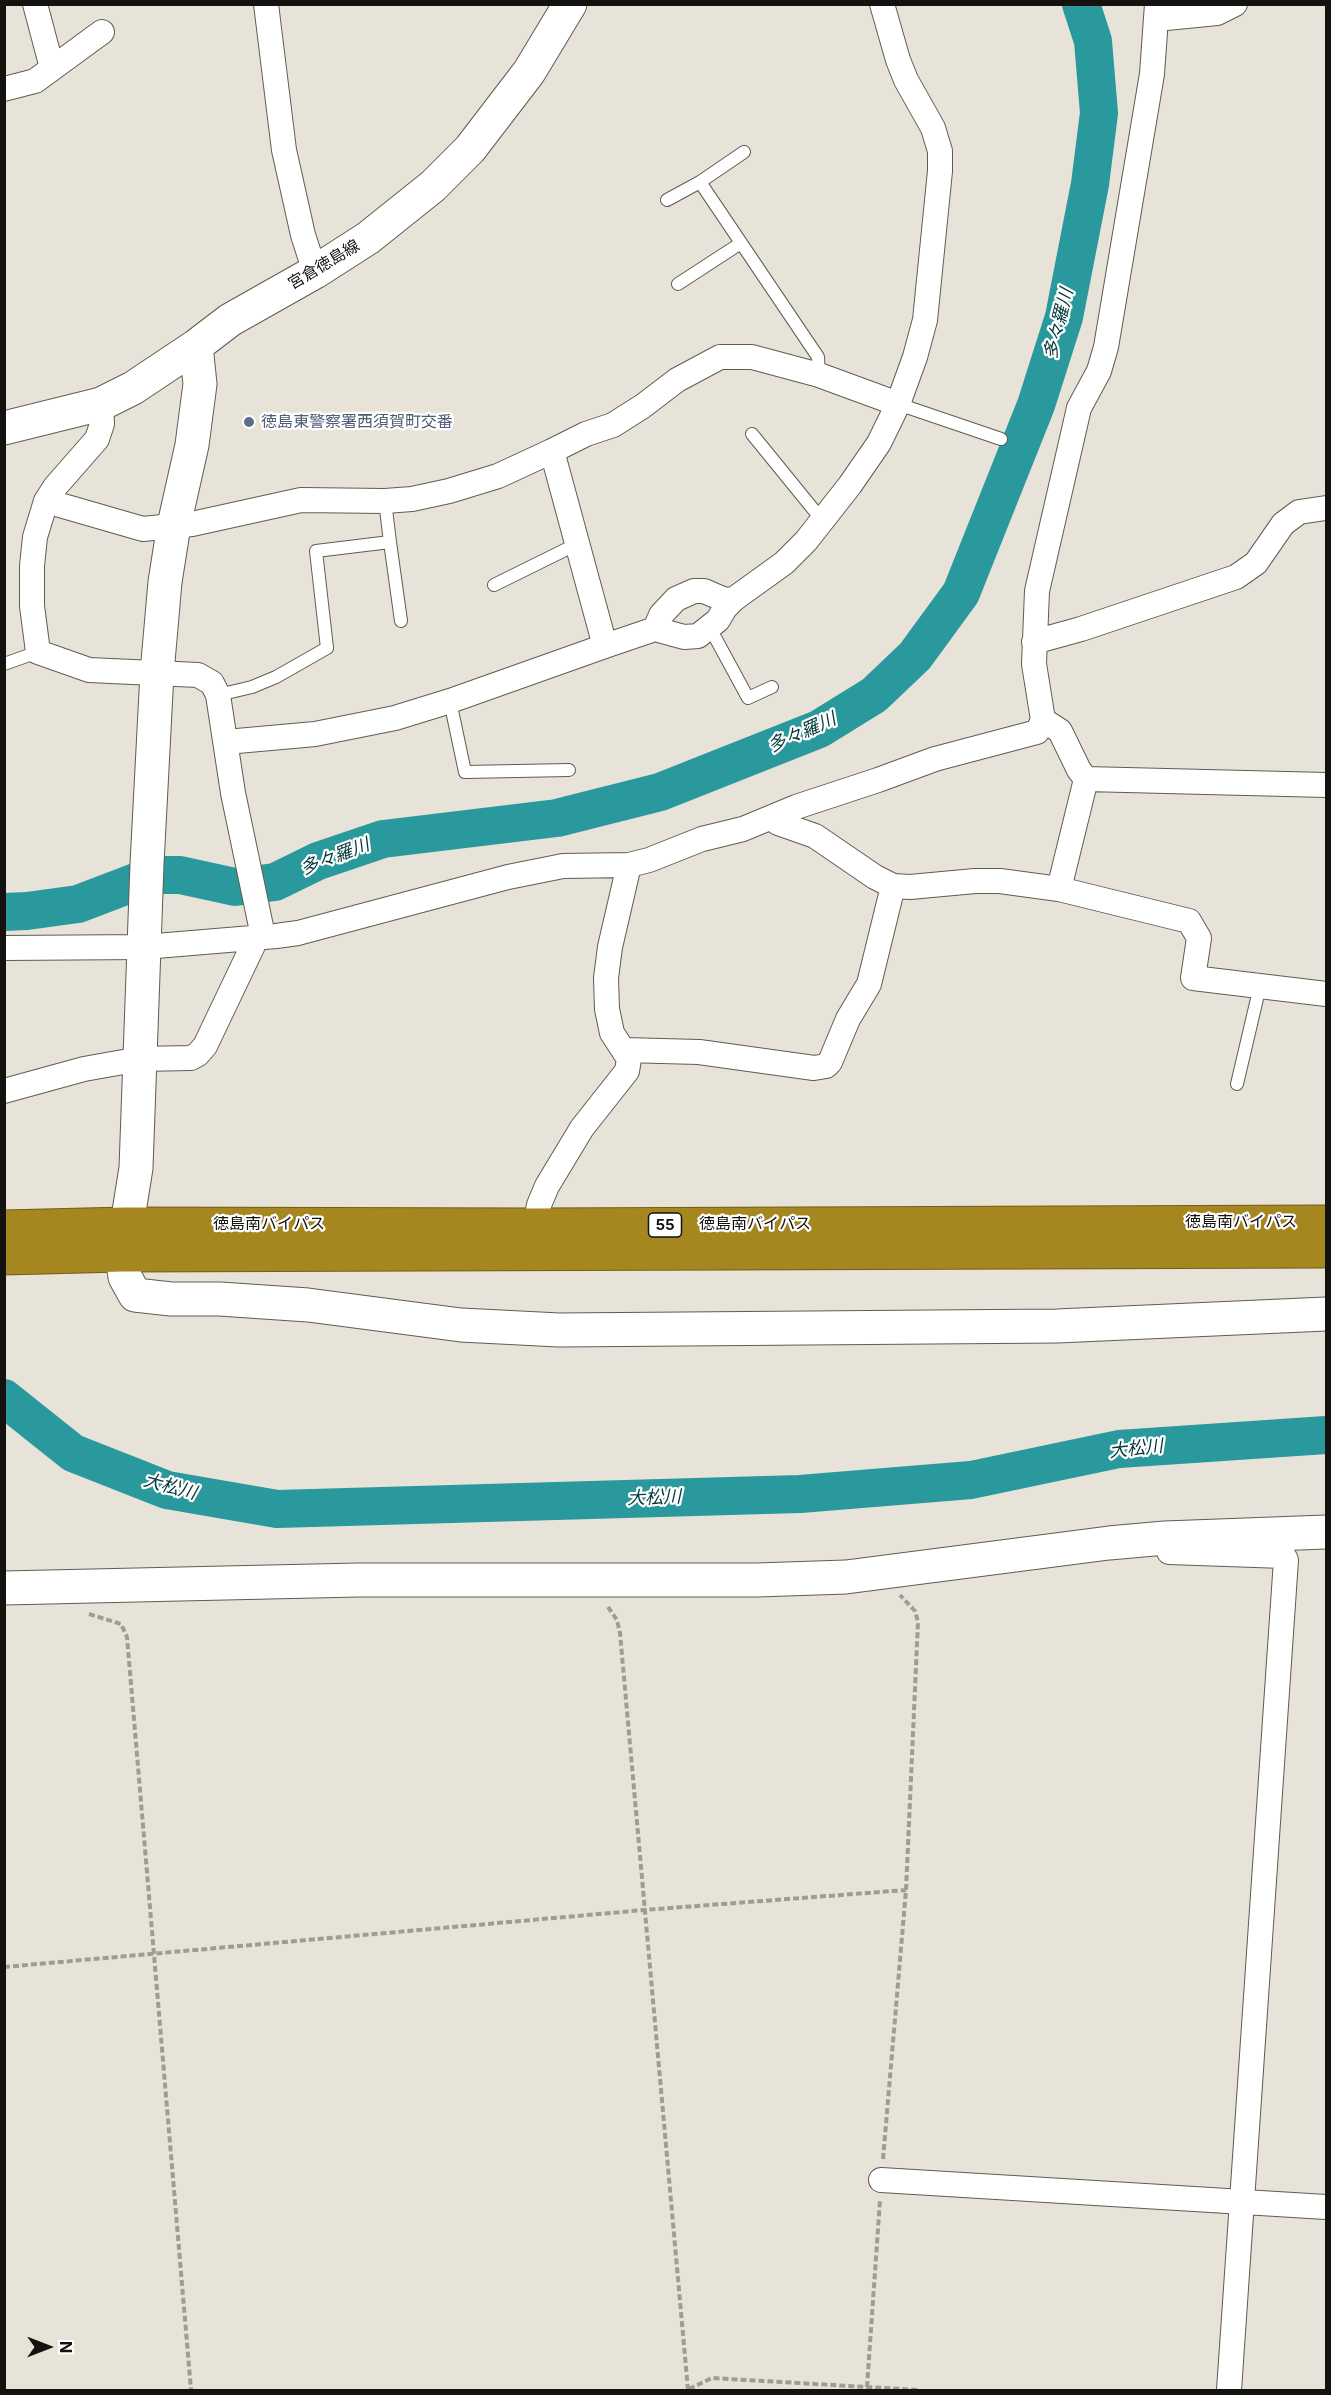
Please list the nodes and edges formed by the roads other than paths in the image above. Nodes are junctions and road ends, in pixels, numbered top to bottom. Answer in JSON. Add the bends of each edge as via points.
{"nodes":[{"id":1,"x":35,"y":4,"type":"edge"},
{"id":2,"x":266,"y":4,"type":"edge"},
{"id":3,"x":570,"y":4,"type":"edge"},
{"id":4,"x":882,"y":4,"type":"edge"},
{"id":5,"x":1235,"y":4,"type":"edge"},
{"id":6,"x":1157,"y":12,"type":"edge"},
{"id":7,"x":102,"y":32,"type":"dead end"},
{"id":8,"x":52,"y":68,"type":"junction"},
{"id":9,"x":4,"y":89,"type":"edge"},
{"id":10,"x":744,"y":152,"type":"dead end"},
{"id":11,"x":700,"y":182,"type":"junction"},
{"id":12,"x":667,"y":200,"type":"dead end"},
{"id":13,"x":741,"y":243,"type":"junction"},
{"id":14,"x":315,"y":272,"type":"junction"},
{"id":15,"x":678,"y":284,"type":"dead end"},
{"id":16,"x":196,"y":346,"type":"junction"},
{"id":17,"x":819,"y":375,"type":"junction"},
{"id":18,"x":100,"y":404,"type":"junction"},
{"id":19,"x":898,"y":404,"type":"junction"},
{"id":20,"x":4,"y":428,"type":"edge"},
{"id":21,"x":752,"y":434,"type":"dead end"},
{"id":22,"x":1000,"y":439,"type":"dead end"},
{"id":23,"x":552,"y":451,"type":"junction"},
{"id":24,"x":46,"y":501,"type":"junction"},
{"id":25,"x":385,"y":501,"type":"junction"},
{"id":26,"x":1326,"y":508,"type":"edge"},
{"id":27,"x":822,"y":520,"type":"junction"},
{"id":28,"x":174,"y":525,"type":"junction"},
{"id":29,"x":390,"y":543,"type":"junction"},
{"id":30,"x":577,"y":544,"type":"junction"},
{"id":31,"x":494,"y":585,"type":"dead end"},
{"id":32,"x":734,"y":599,"type":"junction"},
{"id":33,"x":401,"y":621,"type":"dead end"},
{"id":34,"x":710,"y":628,"type":"junction"},
{"id":35,"x":655,"y":629,"type":"junction"},
{"id":36,"x":1034,"y":642,"type":"junction"},
{"id":37,"x":605,"y":646,"type":"junction"},
{"id":38,"x":38,"y":652,"type":"junction"},
{"id":39,"x":4,"y":664,"type":"edge"},
{"id":40,"x":157,"y":673,"type":"junction"},
{"id":41,"x":772,"y":687,"type":"dead end"},
{"id":42,"x":218,"y":695,"type":"junction"},
{"id":43,"x":450,"y":701,"type":"junction"},
{"id":44,"x":1043,"y":720,"type":"junction"},
{"id":45,"x":226,"y":742,"type":"junction"},
{"id":46,"x":569,"y":770,"type":"dead end"},
{"id":47,"x":1086,"y":779,"type":"junction"},
{"id":48,"x":1326,"y":785,"type":"edge"},
{"id":49,"x":772,"y":817,"type":"junction"},
{"id":50,"x":629,"y":865,"type":"junction"},
{"id":51,"x":893,"y":886,"type":"junction"},
{"id":52,"x":1059,"y":890,"type":"junction"},
{"id":53,"x":260,"y":937,"type":"junction"},
{"id":54,"x":144,"y":947,"type":"junction"},
{"id":55,"x":4,"y":948,"type":"edge"},
{"id":56,"x":1260,"y":986,"type":"junction"},
{"id":57,"x":1326,"y":994,"type":"edge"},
{"id":58,"x":624,"y":1050,"type":"junction"},
{"id":59,"x":140,"y":1059,"type":"junction"},
{"id":60,"x":1237,"y":1084,"type":"dead end"},
{"id":61,"x":4,"y":1091,"type":"edge"},
{"id":62,"x":1326,"y":1222,"type":"edge"},
{"id":63,"x":534,"y":1225,"type":"junction"},
{"id":64,"x":4,"y":1227,"type":"edge"},
{"id":65,"x":124,"y":1240,"type":"junction"},
{"id":66,"x":1326,"y":1251,"type":"edge"},
{"id":67,"x":4,"y":1258,"type":"edge"},
{"id":68,"x":1326,"y":1314,"type":"edge"},
{"id":69,"x":1326,"y":1532,"type":"edge"},
{"id":70,"x":1165,"y":1538,"type":"junction"},
{"id":71,"x":4,"y":1588,"type":"edge"},
{"id":72,"x":881,"y":2180,"type":"road end"},
{"id":73,"x":1242,"y":2203,"type":"junction"},
{"id":74,"x":1326,"y":2208,"type":"edge"},
{"id":75,"x":1229,"y":2391,"type":"edge"}],
"edges":[{"from":1,"to":8,"type":"street"},
{"from":2,"to":14,"type":"street","via":[[284,150]]},
{"from":3,"to":14,"type":"street","name":"宮倉徳島線","via":[[529,72],[470,149],[433,186],[368,238]]},
{"from":4,"to":19,"type":"street","via":[[898,60],[933,128],[940,151],[925,320]]},
{"from":5,"to":6,"type":"street","via":[[1217,13]]},
{"from":6,"to":36,"type":"street","via":[[1152,74],[1106,347],[1099,371],[1079,408],[1037,591]]},
{"from":7,"to":8,"type":"street"},
{"from":8,"to":9,"type":"street","via":[[35,81]]},
{"from":10,"to":11,"type":"lane"},
{"from":11,"to":12,"type":"lane"},
{"from":11,"to":13,"type":"lane"},
{"from":13,"to":15,"type":"lane"},
{"from":13,"to":17,"type":"lane","via":[[818,357]]},
{"from":14,"to":16,"type":"street","name":"宮倉徳島線","via":[[230,320]]},
{"from":16,"to":18,"type":"street","name":"宮倉徳島線","via":[[133,388]]},
{"from":16,"to":28,"type":"street","via":[[201,384]]},
{"from":17,"to":19,"type":"street"},
{"from":17,"to":23,"type":"street","via":[[752,357],[720,357],[677,380],[613,425]]},
{"from":18,"to":20,"type":"street","name":"宮倉徳島線"},
{"from":18,"to":24,"type":"street","via":[[102,424],[97,440]]},
{"from":19,"to":22,"type":"lane"},
{"from":19,"to":27,"type":"street","via":[[879,444]]},
{"from":21,"to":27,"type":"lane"},
{"from":23,"to":25,"type":"street","via":[[469,485],[412,499]]},
{"from":23,"to":30,"type":"street"},
{"from":24,"to":28,"type":"street","via":[[143,529]]},
{"from":24,"to":38,"type":"street","via":[[35,537],[32,566]]},
{"from":25,"to":28,"type":"street","via":[[301,500]]},
{"from":25,"to":29,"type":"lane"},
{"from":26,"to":36,"type":"street","via":[[1299,512],[1283,524],[1256,563],[1236,577]]},
{"from":27,"to":32,"type":"street","via":[[784,563]]},
{"from":28,"to":40,"type":"street"},
{"from":29,"to":33,"type":"lane"},
{"from":29,"to":42,"type":"lane","via":[[316,550],[327,648],[276,677]]},
{"from":30,"to":31,"type":"lane"},
{"from":30,"to":37,"type":"street"},
{"from":32,"to":34,"type":"street"},
{"from":32,"to":35,"type":"street","via":[[694,591],[676,599],[661,615]]},
{"from":34,"to":35,"type":"street","via":[[698,636],[684,637]]},
{"from":34,"to":41,"type":"lane","via":[[748,698]]},
{"from":35,"to":37,"type":"street"},
{"from":36,"to":44,"type":"street"},
{"from":37,"to":43,"type":"street"},
{"from":38,"to":39,"type":"lane"},
{"from":38,"to":40,"type":"street","via":[[90,670]]},
{"from":40,"to":42,"type":"street","via":[[198,675],[212,683]]},
{"from":40,"to":54,"type":"street"},
{"from":42,"to":45,"type":"street"},
{"from":43,"to":45,"type":"street","via":[[355,727]]},
{"from":43,"to":46,"type":"lane","via":[[465,771]]},
{"from":44,"to":47,"type":"street","via":[[1060,731]]},
{"from":44,"to":49,"type":"street","via":[[1037,732],[935,759]]},
{"from":45,"to":53,"type":"street"},
{"from":47,"to":48,"type":"street"},
{"from":47,"to":52,"type":"street"},
{"from":49,"to":50,"type":"street"},
{"from":49,"to":51,"type":"street","via":[[778,823],[815,836]]},
{"from":50,"to":53,"type":"street","via":[[563,866],[298,933]]},
{"from":50,"to":58,"type":"street","via":[[606,978],[612,1033]]},
{"from":51,"to":52,"type":"street","via":[[975,880]]},
{"from":51,"to":58,"type":"street","via":[[869,984],[826,1066],[814,1068],[699,1052]]},
{"from":52,"to":56,"type":"street","via":[[1190,921],[1199,938],[1192,978]]},
{"from":53,"to":54,"type":"street"},
{"from":53,"to":59,"type":"street","via":[[198,1054],[182,1059]]},
{"from":54,"to":55,"type":"street"},
{"from":54,"to":59,"type":"street"},
{"from":56,"to":57,"type":"street"},
{"from":56,"to":60,"type":"lane"},
{"from":58,"to":63,"type":"street","via":[[629,1059],[627,1071],[582,1128],[547,1186]]},
{"from":59,"to":61,"type":"street","via":[[84,1069]]},
{"from":59,"to":65,"type":"street","via":[[136,1168]]},
{"from":62,"to":63,"type":"highway","name":"徳島南バイパス","number":"55"},
{"from":63,"to":65,"type":"highway","name":"徳島南バイパス","number":"55"},
{"from":64,"to":65,"type":"highway","name":"徳島南バイパス","number":"55"},
{"from":65,"to":66,"type":"highway","name":"徳島南バイパス","number":"55"},
{"from":65,"to":67,"type":"highway","name":"徳島南バイパス","number":"55"},
{"from":65,"to":68,"type":"street","via":[[125,1277],[135,1295],[308,1305],[461,1324],[559,1330],[1057,1326]]},
{"from":69,"to":70,"type":"street"},
{"from":70,"to":71,"type":"street","via":[[846,1577],[358,1580]]},
{"from":70,"to":73,"type":"street","via":[[1169,1552],[1284,1556],[1286,1560]]},
{"from":72,"to":73,"type":"street"},
{"from":73,"to":74,"type":"street"},
{"from":73,"to":75,"type":"street"}]}
